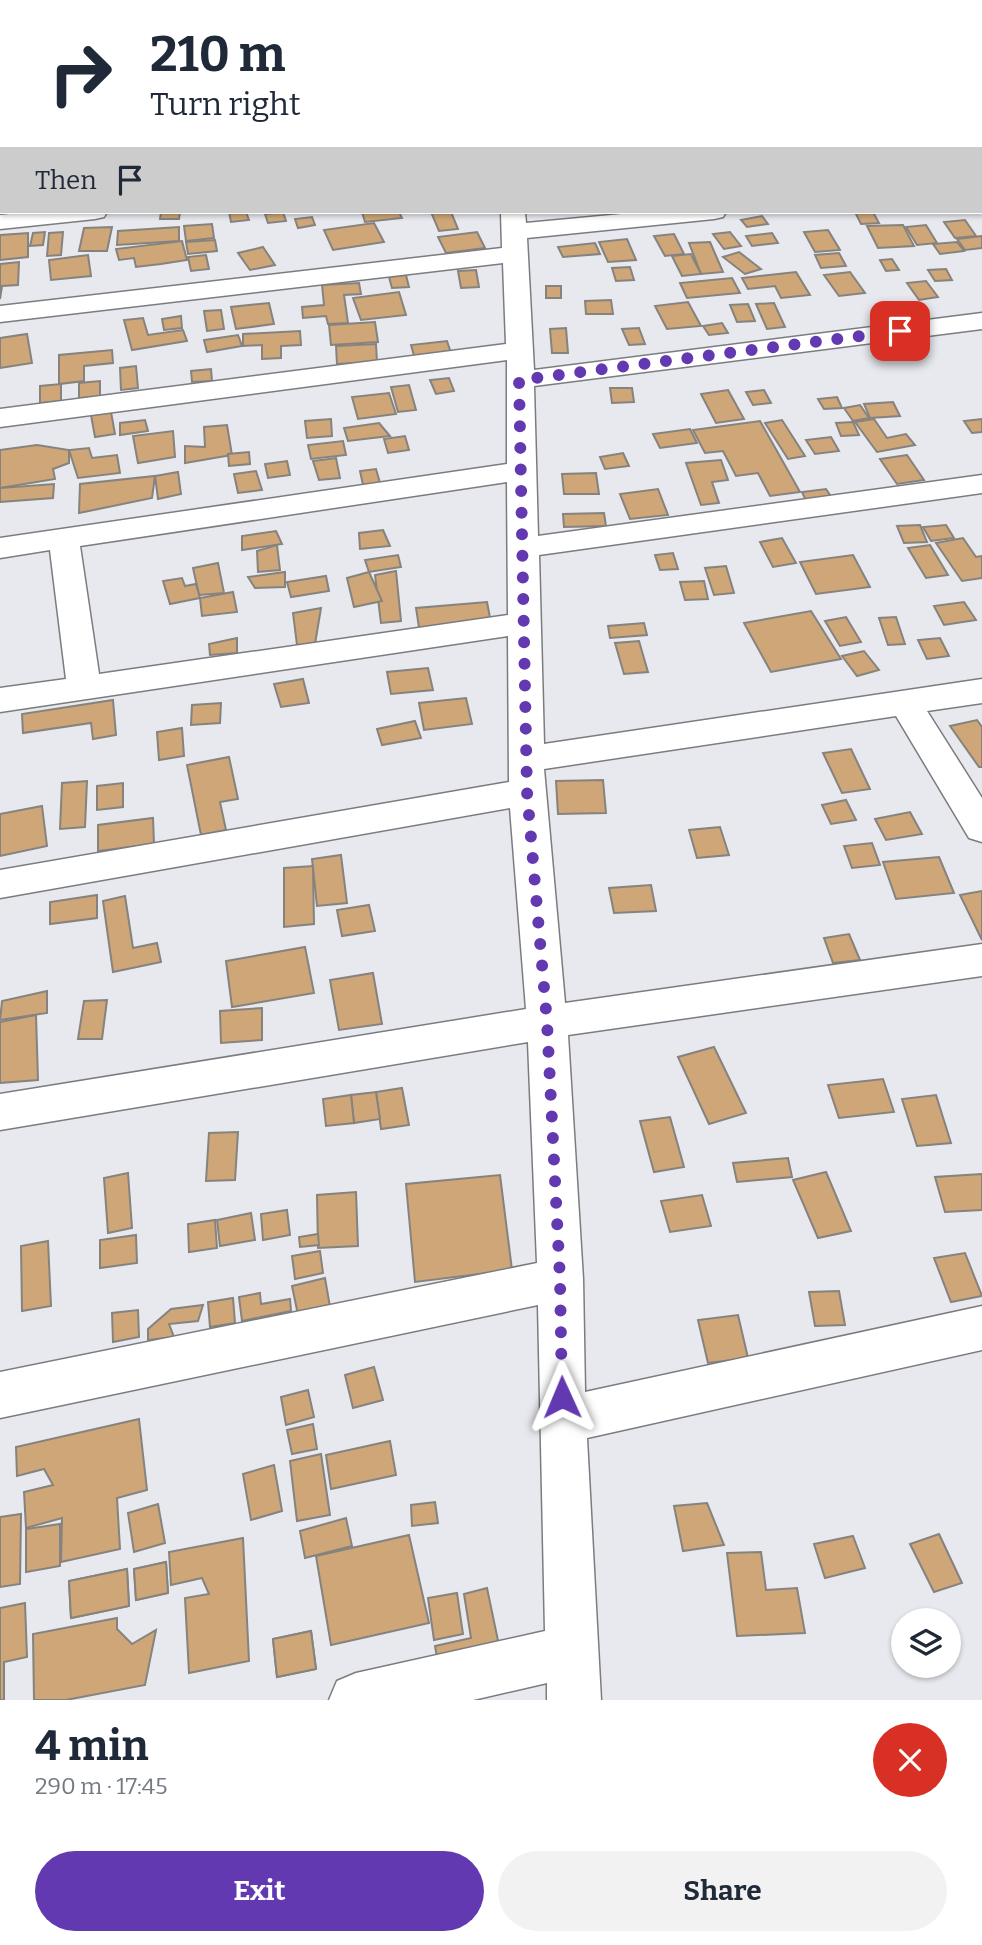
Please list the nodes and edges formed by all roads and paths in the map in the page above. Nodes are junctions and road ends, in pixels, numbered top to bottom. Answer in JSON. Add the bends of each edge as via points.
{"nodes":[{"id":1,"x":75,"y":214,"type":"edge"},
{"id":2,"x":695,"y":214,"type":"edge"},
{"id":3,"x":0,"y":222,"type":"edge"},
{"id":4,"x":514,"y":233,"type":"edge"},
{"id":5,"x":0,"y":314,"type":"edge"},
{"id":6,"x":982,"y":321,"type":"edge"},
{"id":7,"x":519,"y":365,"type":"junction"},
{"id":8,"x":0,"y":418,"type":"edge"},
{"id":9,"x":522,"y":471,"type":"junction"},
{"id":10,"x":982,"y":484,"type":"edge"},
{"id":11,"x":64,"y":539,"type":"junction"},
{"id":12,"x":0,"y":548,"type":"edge"},
{"id":13,"x":521,"y":548,"type":"junction"},
{"id":14,"x":526,"y":623,"type":"junction"},
{"id":15,"x":84,"y":685,"type":"junction"},
{"id":16,"x":982,"y":691,"type":"edge"},
{"id":17,"x":0,"y":699,"type":"edge"},
{"id":18,"x":905,"y":704,"type":"junction"},
{"id":19,"x":528,"y":775,"type":"junction"},
{"id":20,"x":982,"y":828,"type":"edge"},
{"id":21,"x":0,"y":884,"type":"edge"},
{"id":22,"x":982,"y":960,"type":"edge"},
{"id":23,"x":547,"y":1022,"type":"junction"},
{"id":24,"x":0,"y":1112,"type":"edge"},
{"id":25,"x":560,"y":1279,"type":"junction"},
{"id":26,"x":982,"y":1328,"type":"edge"},
{"id":27,"x":0,"y":1395,"type":"edge"},
{"id":28,"x":562,"y":1420,"type":"junction"},
{"id":29,"x":573,"y":1675,"type":"edge"},
{"id":30,"x":356,"y":1700,"type":"edge"}],
"edges":[{"from":1,"to":3,"type":"street"},
{"from":2,"to":4,"type":"street"},
{"from":4,"to":5,"type":"street"},
{"from":4,"to":7,"type":"street"},
{"from":6,"to":7,"type":"street"},
{"from":7,"to":8,"type":"street"},
{"from":7,"to":9,"type":"street"},
{"from":9,"to":11,"type":"street"},
{"from":9,"to":13,"type":"street"},
{"from":10,"to":13,"type":"street"},
{"from":11,"to":12,"type":"street"},
{"from":11,"to":15,"type":"street"},
{"from":13,"to":14,"type":"street"},
{"from":14,"to":15,"type":"street"},
{"from":14,"to":19,"type":"street"},
{"from":15,"to":17,"type":"street"},
{"from":16,"to":18,"type":"street"},
{"from":18,"to":19,"type":"street"},
{"from":18,"to":20,"type":"street"},
{"from":19,"to":21,"type":"street"},
{"from":19,"to":23,"type":"street"},
{"from":22,"to":23,"type":"street"},
{"from":23,"to":24,"type":"street"},
{"from":23,"to":25,"type":"street"},
{"from":25,"to":27,"type":"street"},
{"from":25,"to":28,"type":"street"},
{"from":26,"to":28,"type":"street"},
{"from":28,"to":29,"type":"street"},
{"from":29,"to":30,"type":"street"}]}
